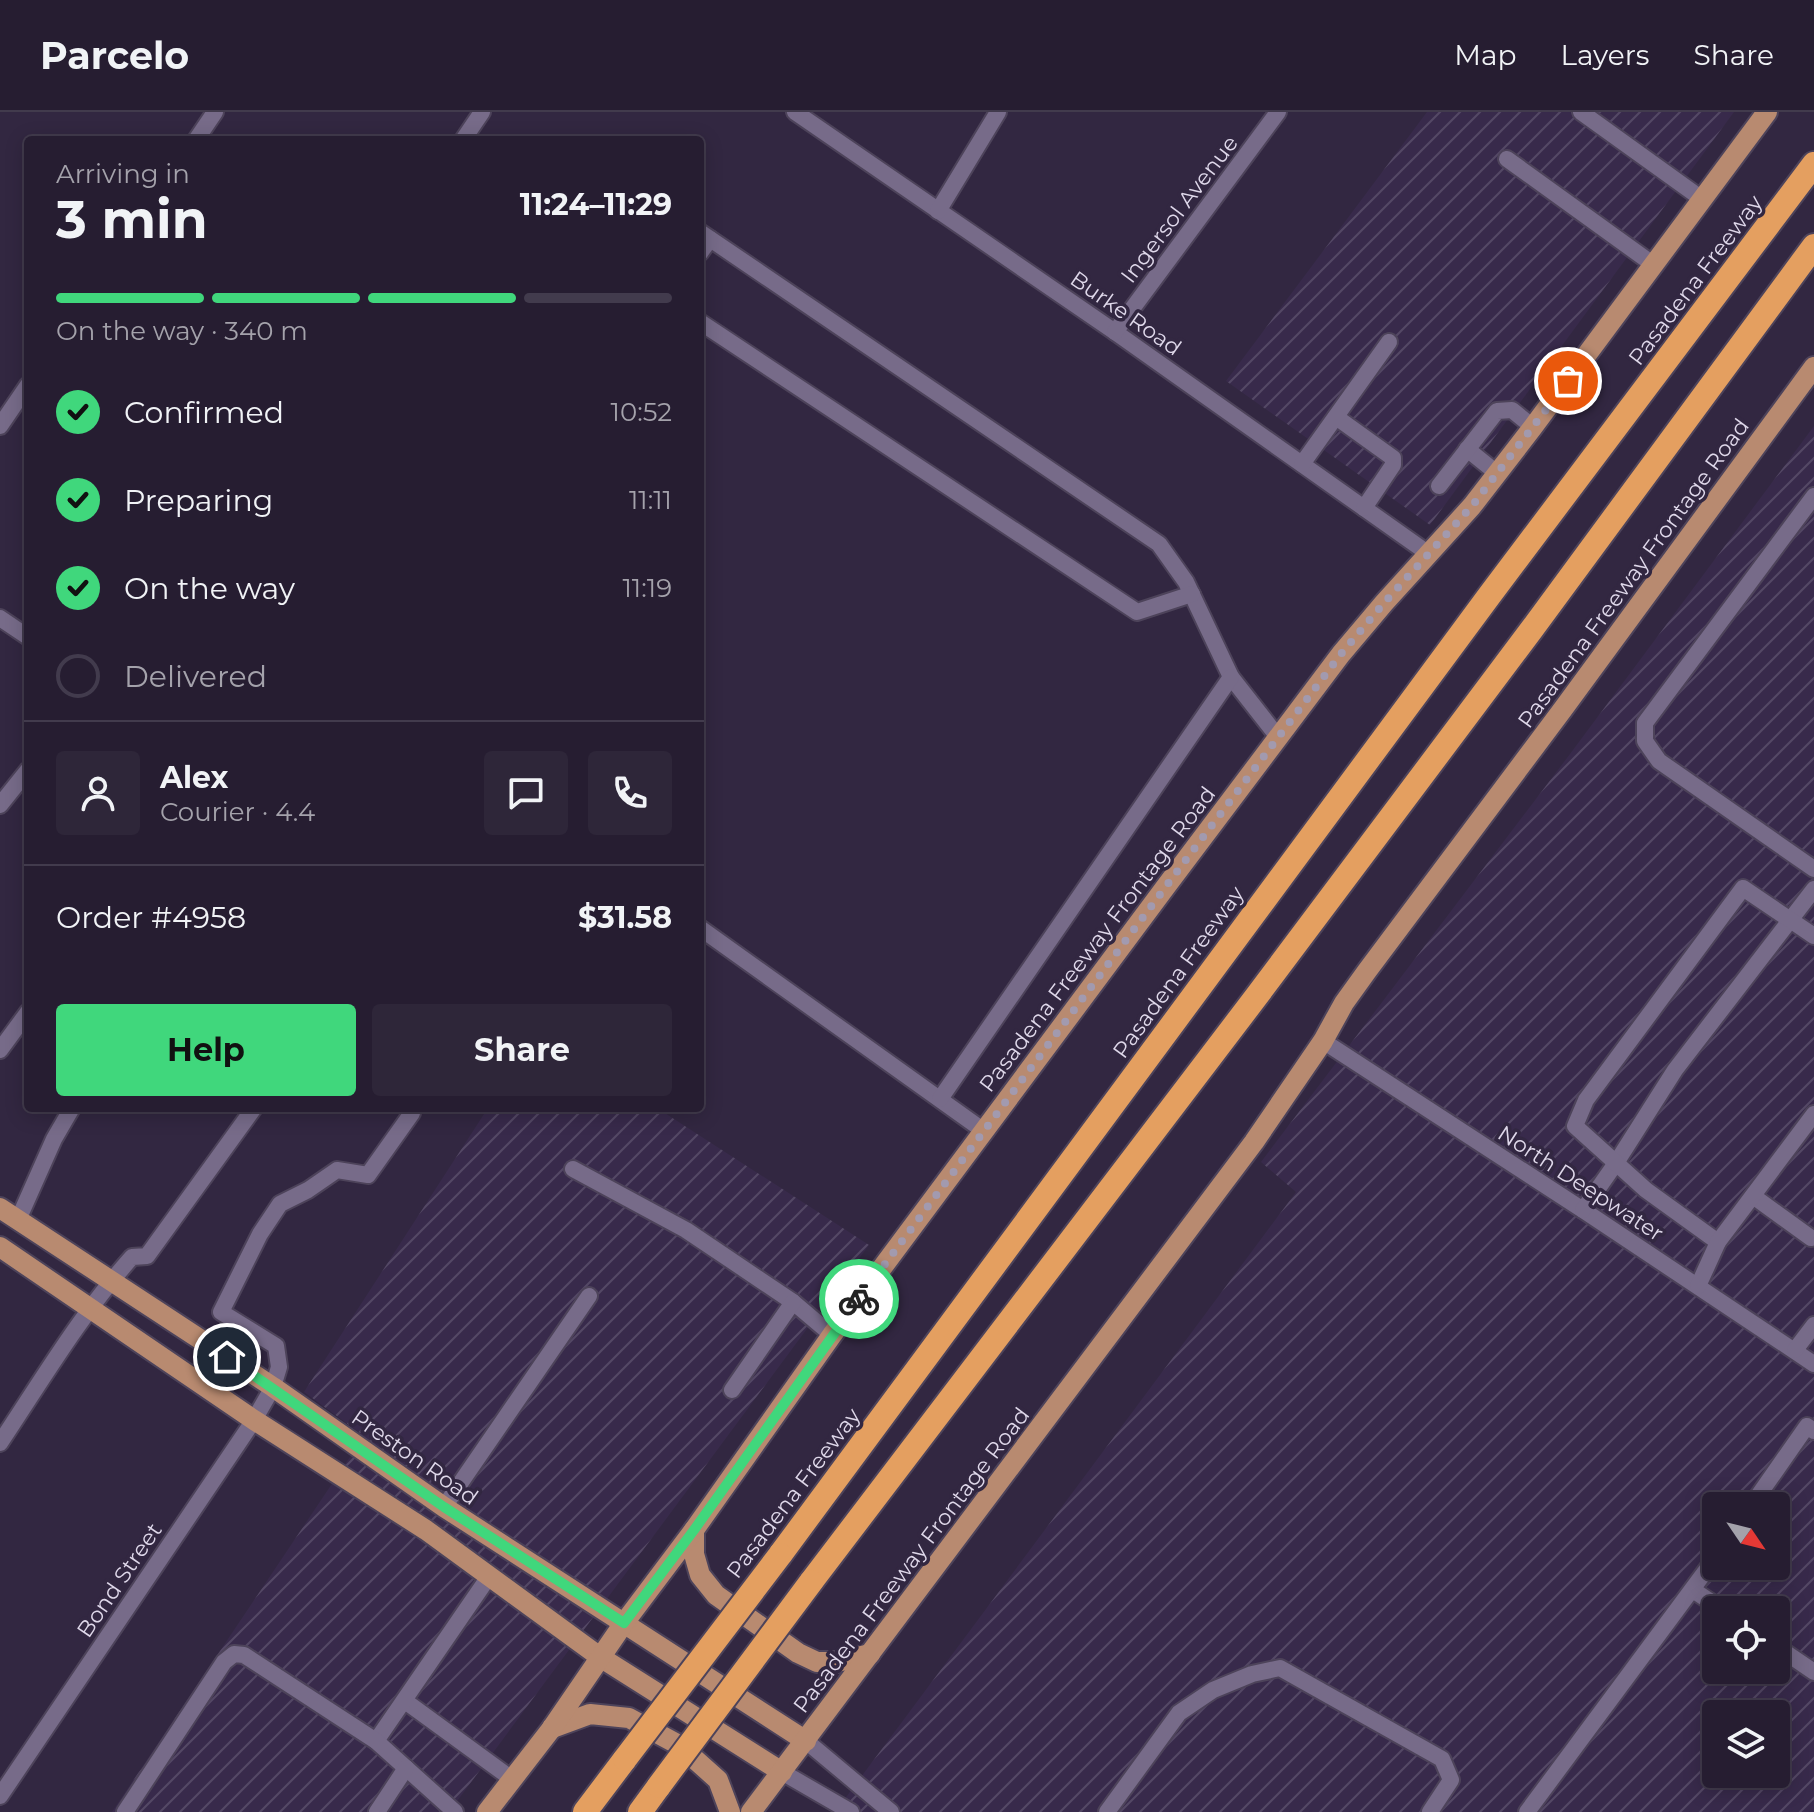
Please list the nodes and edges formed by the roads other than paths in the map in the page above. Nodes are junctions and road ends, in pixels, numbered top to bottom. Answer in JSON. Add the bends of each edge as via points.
{"nodes":[{"id":1,"x":215,"y":112,"type":"edge"},
{"id":2,"x":482,"y":112,"type":"edge"},
{"id":3,"x":795,"y":112,"type":"edge"},
{"id":4,"x":998,"y":112,"type":"edge"},
{"id":5,"x":1278,"y":112,"type":"edge"},
{"id":6,"x":1581,"y":112,"type":"edge"},
{"id":7,"x":1759,"y":115,"type":"edge"},
{"id":8,"x":199,"y":136,"type":"edge"},
{"id":9,"x":466,"y":136,"type":"edge"},
{"id":10,"x":1814,"y":157,"type":"edge"},
{"id":11,"x":1507,"y":159,"type":"dead end"},
{"id":12,"x":1814,"y":164,"type":"edge"},
{"id":13,"x":1702,"y":199,"type":"junction"},
{"id":14,"x":1786,"y":202,"type":"junction"},
{"id":15,"x":938,"y":211,"type":"junction"},
{"id":16,"x":704,"y":242,"type":"edge"},
{"id":17,"x":1814,"y":246,"type":"edge"},
{"id":18,"x":1654,"y":265,"type":"junction"},
{"id":19,"x":704,"y":325,"type":"edge"},
{"id":20,"x":1115,"y":332,"type":"junction"},
{"id":21,"x":1389,"y":342,"type":"dead end"},
{"id":22,"x":1814,"y":367,"type":"edge"},
{"id":23,"x":24,"y":391,"type":"edge"},
{"id":24,"x":1336,"y":417,"type":"junction"},
{"id":25,"x":0,"y":426,"type":"edge"},
{"id":26,"x":1533,"y":427,"type":"junction"},
{"id":27,"x":1467,"y":449,"type":"junction"},
{"id":28,"x":1302,"y":464,"type":"junction"},
{"id":29,"x":1498,"y":474,"type":"junction"},
{"id":30,"x":1439,"y":486,"type":"dead end"},
{"id":31,"x":1814,"y":496,"type":"edge"},
{"id":32,"x":1364,"y":508,"type":"junction"},
{"id":33,"x":1429,"y":554,"type":"junction"},
{"id":34,"x":1192,"y":594,"type":"junction"},
{"id":35,"x":0,"y":618,"type":"edge"},
{"id":36,"x":24,"y":634,"type":"edge"},
{"id":37,"x":1231,"y":677,"type":"junction"},
{"id":38,"x":1278,"y":737,"type":"junction"},
{"id":39,"x":24,"y":775,"type":"edge"},
{"id":40,"x":0,"y":805,"type":"edge"},
{"id":41,"x":1814,"y":869,"type":"edge"},
{"id":42,"x":1814,"y":889,"type":"edge"},
{"id":43,"x":1791,"y":920,"type":"junction"},
{"id":44,"x":704,"y":931,"type":"edge"},
{"id":45,"x":1814,"y":936,"type":"edge"},
{"id":46,"x":24,"y":1017,"type":"edge"},
{"id":47,"x":1323,"y":1041,"type":"junction"},
{"id":48,"x":0,"y":1050,"type":"edge"},
{"id":49,"x":940,"y":1099,"type":"junction"},
{"id":50,"x":70,"y":1112,"type":"edge"},
{"id":51,"x":251,"y":1112,"type":"edge"},
{"id":52,"x":412,"y":1113,"type":"dead end"},
{"id":53,"x":1814,"y":1114,"type":"edge"},
{"id":54,"x":984,"y":1131,"type":"junction"},
{"id":55,"x":1616,"y":1163,"type":"junction"},
{"id":56,"x":573,"y":1169,"type":"dead end"},
{"id":57,"x":1753,"y":1196,"type":"junction"},
{"id":58,"x":0,"y":1208,"type":"edge"},
{"id":59,"x":1583,"y":1210,"type":"junction"},
{"id":60,"x":18,"y":1220,"type":"junction"},
{"id":61,"x":1811,"y":1238,"type":"dead end"},
{"id":62,"x":1718,"y":1242,"type":"junction"},
{"id":63,"x":0,"y":1247,"type":"edge"},
{"id":64,"x":111,"y":1281,"type":"junction"},
{"id":65,"x":1698,"y":1286,"type":"junction"},
{"id":66,"x":589,"y":1296,"type":"dead end"},
{"id":67,"x":793,"y":1302,"type":"junction"},
{"id":68,"x":91,"y":1308,"type":"junction"},
{"id":69,"x":1814,"y":1325,"type":"edge"},
{"id":70,"x":832,"y":1335,"type":"junction"},
{"id":71,"x":1795,"y":1350,"type":"junction"},
{"id":72,"x":1814,"y":1364,"type":"edge"},
{"id":73,"x":273,"y":1387,"type":"junction"},
{"id":74,"x":732,"y":1390,"type":"dead end"},
{"id":75,"x":254,"y":1420,"type":"junction"},
{"id":76,"x":1814,"y":1431,"type":"edge"},
{"id":77,"x":0,"y":1443,"type":"edge"},
{"id":78,"x":1761,"y":1492,"type":"edge"},
{"id":79,"x":444,"y":1507,"type":"junction"},
{"id":80,"x":426,"y":1530,"type":"junction"},
{"id":81,"x":694,"y":1530,"type":"junction"},
{"id":82,"x":490,"y":1575,"type":"junction"},
{"id":83,"x":1702,"y":1577,"type":"edge"},
{"id":84,"x":1693,"y":1590,"type":"junction"},
{"id":85,"x":1702,"y":1596,"type":"edge"},
{"id":86,"x":624,"y":1623,"type":"junction"},
{"id":87,"x":870,"y":1654,"type":"junction"},
{"id":88,"x":1790,"y":1656,"type":"edge"},
{"id":89,"x":600,"y":1657,"type":"junction"},
{"id":90,"x":1814,"y":1672,"type":"edge"},
{"id":91,"x":405,"y":1701,"type":"junction"},
{"id":92,"x":552,"y":1728,"type":"junction"},
{"id":93,"x":376,"y":1741,"type":"junction"},
{"id":94,"x":806,"y":1741,"type":"junction"},
{"id":95,"x":406,"y":1768,"type":"junction"},
{"id":96,"x":782,"y":1772,"type":"junction"},
{"id":97,"x":512,"y":1779,"type":"junction"},
{"id":98,"x":0,"y":1796,"type":"edge"},
{"id":99,"x":436,"y":1806,"type":"edge"},
{"id":100,"x":125,"y":1812,"type":"edge"},
{"id":101,"x":377,"y":1812,"type":"edge"},
{"id":102,"x":455,"y":1812,"type":"edge"},
{"id":103,"x":487,"y":1812,"type":"edge"},
{"id":104,"x":585,"y":1812,"type":"edge"},
{"id":105,"x":640,"y":1812,"type":"edge"},
{"id":106,"x":730,"y":1812,"type":"edge"},
{"id":107,"x":751,"y":1812,"type":"edge"},
{"id":108,"x":851,"y":1812,"type":"edge"},
{"id":109,"x":891,"y":1812,"type":"edge"},
{"id":110,"x":1107,"y":1812,"type":"edge"},
{"id":111,"x":1430,"y":1812,"type":"edge"},
{"id":112,"x":1527,"y":1812,"type":"edge"}],
"edges":[{"from":1,"to":8,"type":"street"},
{"from":2,"to":9,"type":"street"},
{"from":3,"to":15,"type":"street","name":"Burke Road"},
{"from":4,"to":15,"type":"street"},
{"from":5,"to":20,"type":"street","name":"Ingersol Avenue"},
{"from":6,"to":13,"type":"street"},
{"from":7,"to":13,"type":"main road","name":"Pasadena Freeway Frontage Road"},
{"from":10,"to":14,"type":"highway"},
{"from":11,"to":18,"type":"street"},
{"from":12,"to":14,"type":"highway","name":"Pasadena Freeway"},
{"from":13,"to":18,"type":"main road","name":"Pasadena Freeway Frontage Road"},
{"from":14,"to":104,"type":"highway","name":"Pasadena Freeway","bridge":true},
{"from":15,"to":20,"type":"street","name":"Burke Road"},
{"from":16,"to":34,"type":"street","via":[[1159,544]]},
{"from":17,"to":105,"type":"highway","bridge":true,"via":[[1256,997]]},
{"from":18,"to":26,"type":"main road","name":"Pasadena Freeway Frontage Road"},
{"from":19,"to":34,"type":"street","via":[[1137,612]]},
{"from":20,"to":28,"type":"street","name":"Burke Road"},
{"from":21,"to":24,"type":"street"},
{"from":22,"to":47,"type":"main road","name":"Pasadena Freeway Frontage Road","via":[[1367,971]]},
{"from":23,"to":25,"type":"street"},
{"from":24,"to":28,"type":"street"},
{"from":24,"to":32,"type":"street","via":[[1393,458]]},
{"from":26,"to":27,"type":"street","via":[[1512,410],[1497,411]]},
{"from":26,"to":29,"type":"main road","name":"Pasadena Freeway Frontage Road"},
{"from":27,"to":29,"type":"street"},
{"from":27,"to":30,"type":"street"},
{"from":28,"to":32,"type":"street","name":"Burke Road"},
{"from":29,"to":33,"type":"main road","name":"Pasadena Freeway Frontage Road"},
{"from":31,"to":41,"type":"street","via":[[1645,723],[1645,741],[1659,761]]},
{"from":32,"to":33,"type":"street","name":"Burke Road"},
{"from":33,"to":38,"type":"main road","name":"Pasadena Freeway Frontage Road","via":[[1358,633]]},
{"from":34,"to":37,"type":"street"},
{"from":35,"to":36,"type":"street"},
{"from":37,"to":38,"type":"street"},
{"from":37,"to":49,"type":"street"},
{"from":38,"to":54,"type":"main road","name":"Pasadena Freeway Frontage Road"},
{"from":39,"to":40,"type":"street"},
{"from":42,"to":43,"type":"street"},
{"from":43,"to":45,"type":"street"},
{"from":43,"to":55,"type":"street","via":[[1675,1070]]},
{"from":43,"to":55,"type":"street","via":[[1743,888],[1586,1100],[1575,1126]]},
{"from":44,"to":49,"type":"street"},
{"from":46,"to":48,"type":"street"},
{"from":47,"to":59,"type":"street","name":"North Deepwater"},
{"from":47,"to":87,"type":"main road","name":"Pasadena Freeway Frontage Road","via":[[1254,1142]]},
{"from":49,"to":54,"type":"street"},
{"from":50,"to":60,"type":"street"},
{"from":51,"to":64,"type":"street","via":[[147,1256],[132,1257]]},
{"from":52,"to":73,"type":"street","via":[[368,1175],[337,1170],[280,1204],[260,1234],[221,1312],[276,1346],[279,1367]]},
{"from":53,"to":57,"type":"street"},
{"from":54,"to":70,"type":"main road","name":"Pasadena Freeway Frontage Road"},
{"from":55,"to":59,"type":"street"},
{"from":55,"to":62,"type":"street"},
{"from":56,"to":67,"type":"street","via":[[686,1230]]},
{"from":57,"to":61,"type":"street"},
{"from":57,"to":62,"type":"street"},
{"from":58,"to":60,"type":"main road","name":"Preston Road"},
{"from":59,"to":65,"type":"street","name":"North Deepwater"},
{"from":60,"to":64,"type":"main road","name":"Preston Road"},
{"from":62,"to":65,"type":"street"},
{"from":63,"to":68,"type":"main road"},
{"from":64,"to":68,"type":"street"},
{"from":64,"to":73,"type":"main road","name":"Preston Road"},
{"from":65,"to":71,"type":"street","name":"North Deepwater"},
{"from":66,"to":79,"type":"street"},
{"from":67,"to":70,"type":"street"},
{"from":67,"to":74,"type":"street"},
{"from":68,"to":75,"type":"main road"},
{"from":68,"to":77,"type":"street"},
{"from":69,"to":71,"type":"street"},
{"from":70,"to":81,"type":"main road","name":"Pasadena Freeway Frontage Road"},
{"from":71,"to":72,"type":"street","name":"North Deepwater"},
{"from":73,"to":75,"type":"street","name":"Bond Street"},
{"from":73,"to":79,"type":"main road","name":"Preston Road"},
{"from":75,"to":80,"type":"main road"},
{"from":75,"to":98,"type":"street","name":"Bond Street"},
{"from":76,"to":78,"type":"street","via":[[1807,1426]]},
{"from":79,"to":80,"type":"main road"},
{"from":79,"to":86,"type":"main road","name":"Preston Road"},
{"from":80,"to":82,"type":"main road"},
{"from":81,"to":86,"type":"main road","name":"Pasadena Freeway Frontage Road"},
{"from":81,"to":87,"type":"main road","via":[[700,1575],[716,1595],[798,1653],[817,1662]]},
{"from":82,"to":89,"type":"main road"},
{"from":82,"to":91,"type":"street"},
{"from":83,"to":84,"type":"street"},
{"from":84,"to":85,"type":"street"},
{"from":84,"to":112,"type":"street"},
{"from":86,"to":89,"type":"main road","name":"Pasadena Freeway Frontage Road"},
{"from":86,"to":94,"type":"main road","name":"Preston Road"},
{"from":87,"to":94,"type":"main road","name":"Pasadena Freeway Frontage Road"},
{"from":88,"to":90,"type":"street"},
{"from":89,"to":92,"type":"main road","name":"Pasadena Freeway Frontage Road"},
{"from":89,"to":96,"type":"main road"},
{"from":91,"to":93,"type":"street"},
{"from":91,"to":97,"type":"street"},
{"from":92,"to":97,"type":"main road","name":"Pasadena Freeway Frontage Road"},
{"from":92,"to":106,"type":"main road","via":[[590,1714],[629,1718],[679,1745],[718,1780]]},
{"from":93,"to":95,"type":"street"},
{"from":93,"to":100,"type":"street","via":[[244,1655],[234,1654]]},
{"from":94,"to":96,"type":"main road","name":"Pasadena Freeway Frontage Road"},
{"from":94,"to":109,"type":"street"},
{"from":95,"to":99,"type":"street"},
{"from":95,"to":101,"type":"street"},
{"from":96,"to":107,"type":"main road","name":"Pasadena Freeway Frontage Road"},
{"from":96,"to":108,"type":"street"},
{"from":97,"to":103,"type":"main road","name":"Pasadena Freeway Frontage Road"},
{"from":99,"to":102,"type":"street"},
{"from":110,"to":111,"type":"street","via":[[1179,1713],[1213,1690],[1280,1668],[1442,1759],[1451,1780]]}]}
